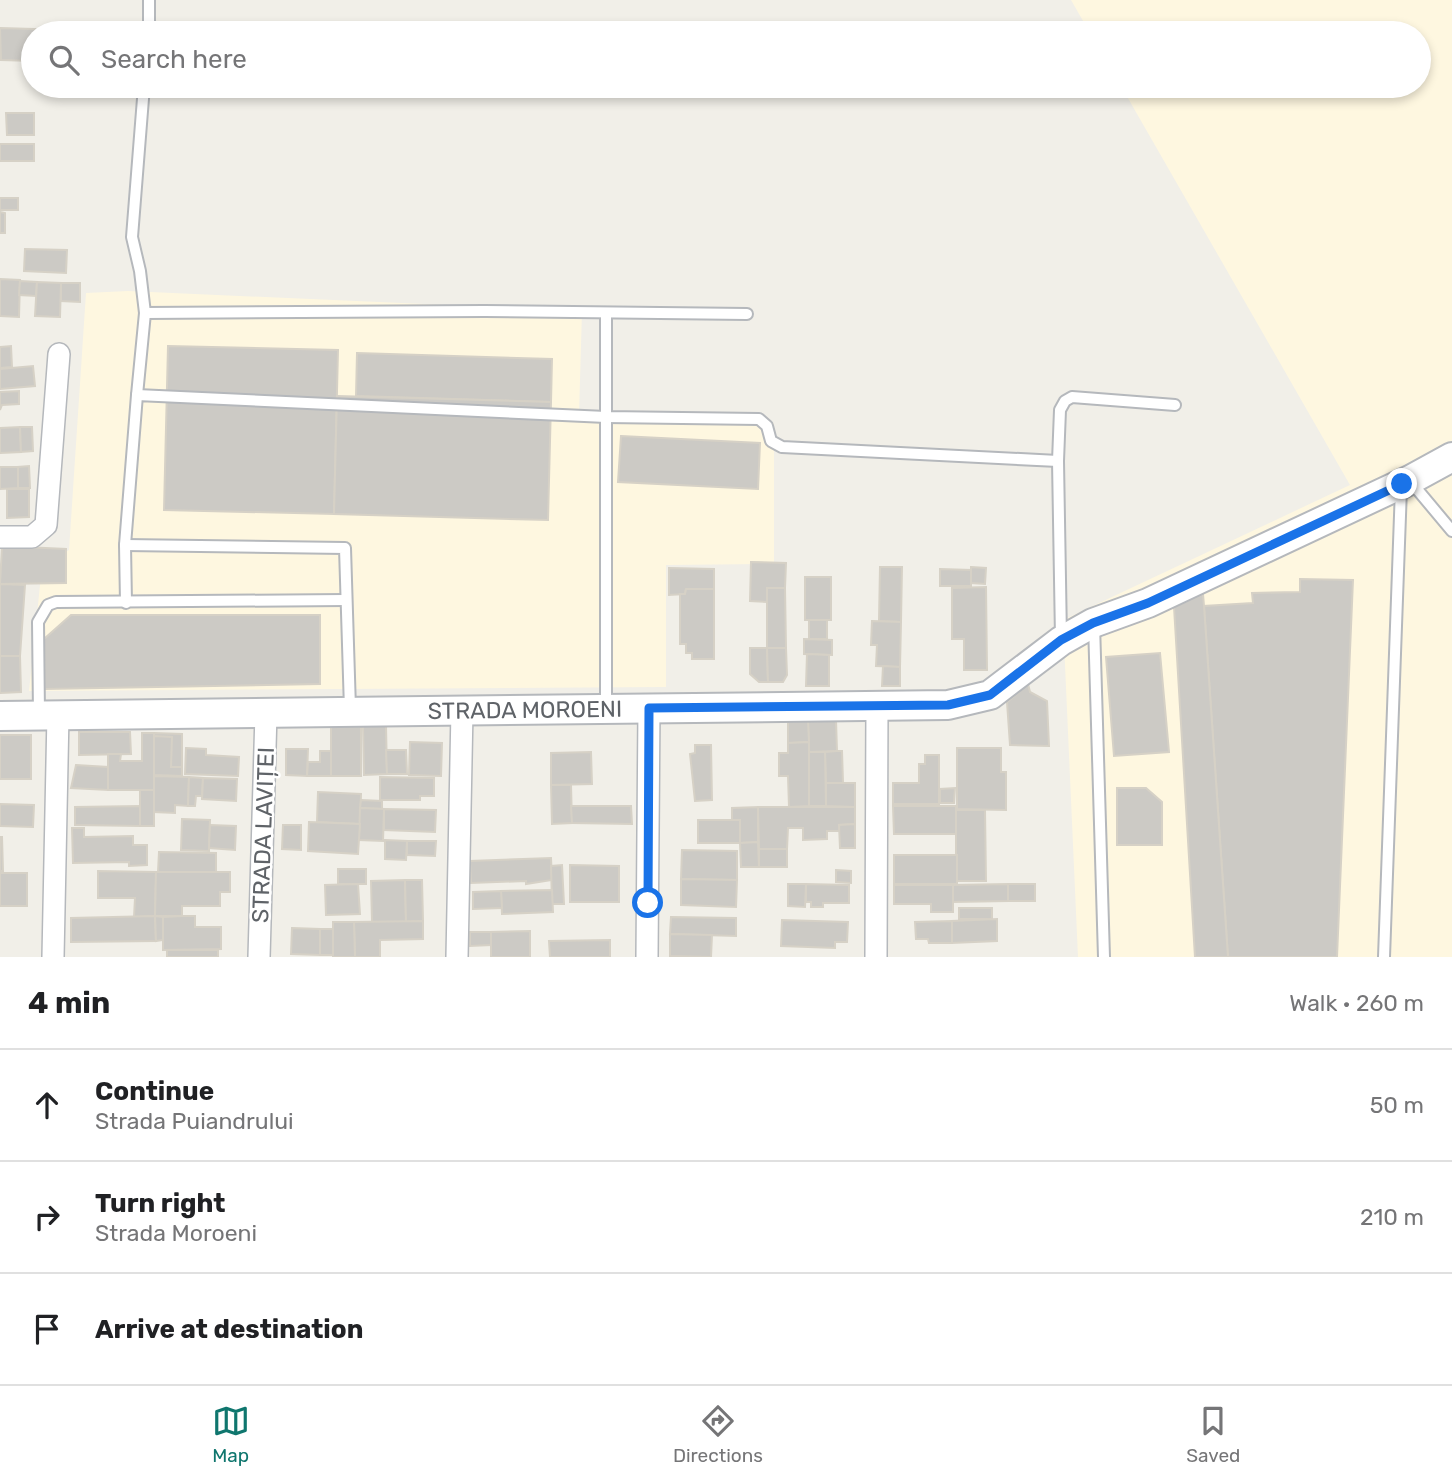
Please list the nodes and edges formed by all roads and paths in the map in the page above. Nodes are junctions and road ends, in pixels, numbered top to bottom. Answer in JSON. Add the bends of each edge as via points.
{"nodes":[{"id":1,"x":149,"y":0,"type":"edge"},
{"id":2,"x":149,"y":21,"type":"edge"},
{"id":3,"x":143,"y":98,"type":"edge"},
{"id":4,"x":145,"y":313,"type":"junction"},
{"id":5,"x":606,"y":314,"type":"junction"},
{"id":6,"x":747,"y":314,"type":"dead end"},
{"id":7,"x":59,"y":354,"type":"dead end"},
{"id":8,"x":137,"y":395,"type":"junction"},
{"id":9,"x":1175,"y":405,"type":"dead end"},
{"id":10,"x":606,"y":418,"type":"junction"},
{"id":11,"x":1452,"y":457,"type":"edge"},
{"id":12,"x":1058,"y":461,"type":"junction"},
{"id":13,"x":1406,"y":482,"type":"junction"},
{"id":14,"x":1452,"y":531,"type":"edge"},
{"id":15,"x":0,"y":537,"type":"edge"},
{"id":16,"x":125,"y":545,"type":"junction"},
{"id":17,"x":346,"y":600,"type":"junction"},
{"id":18,"x":125,"y":603,"type":"junction"},
{"id":19,"x":1093,"y":623,"type":"junction"},
{"id":20,"x":1061,"y":640,"type":"junction"},
{"id":21,"x":877,"y":706,"type":"junction"},
{"id":22,"x":649,"y":708,"type":"junction"},
{"id":23,"x":606,"y":709,"type":"junction"},
{"id":24,"x":462,"y":711,"type":"junction"},
{"id":25,"x":350,"y":712,"type":"junction"},
{"id":26,"x":266,"y":713,"type":"junction"},
{"id":27,"x":49,"y":715,"type":"junction"},
{"id":28,"x":0,"y":716,"type":"edge"},
{"id":29,"x":53,"y":957,"type":"edge"},
{"id":30,"x":259,"y":957,"type":"edge"},
{"id":31,"x":457,"y":957,"type":"edge"},
{"id":32,"x":647,"y":957,"type":"edge"},
{"id":33,"x":876,"y":957,"type":"edge"},
{"id":34,"x":1104,"y":957,"type":"edge"},
{"id":35,"x":1384,"y":957,"type":"edge"}],
"edges":[{"from":1,"to":2,"type":"lane"},
{"from":3,"to":4,"type":"lane","via":[[132,237]]},
{"from":4,"to":5,"type":"lane"},
{"from":4,"to":8,"type":"lane"},
{"from":5,"to":6,"type":"lane"},
{"from":5,"to":10,"type":"lane"},
{"from":7,"to":15,"type":"street","via":[[46,525],[32,537]]},
{"from":8,"to":10,"type":"lane"},
{"from":8,"to":16,"type":"lane"},
{"from":9,"to":12,"type":"lane","via":[[1072,397],[1060,410]]},
{"from":10,"to":12,"type":"lane","via":[[759,419],[767,426],[771,441],[782,447]]},
{"from":10,"to":23,"type":"lane"},
{"from":11,"to":13,"type":"street","name":"STRADA MOROENI"},
{"from":12,"to":20,"type":"lane"},
{"from":13,"to":14,"type":"lane"},
{"from":13,"to":19,"type":"street","name":"STRADA MOROENI","via":[[1148,603]]},
{"from":13,"to":35,"type":"lane"},
{"from":16,"to":17,"type":"lane","via":[[345,548]]},
{"from":16,"to":18,"type":"lane"},
{"from":17,"to":18,"type":"lane"},
{"from":17,"to":25,"type":"lane"},
{"from":18,"to":27,"type":"lane","via":[[56,603],[42,613],[37,638]]},
{"from":19,"to":20,"type":"street","name":"STRADA MOROENI"},
{"from":19,"to":34,"type":"lane"},
{"from":20,"to":21,"type":"street","name":"STRADA MOROENI","via":[[990,695],[974,701]]},
{"from":21,"to":22,"type":"street","name":"STRADA MOROENI"},
{"from":21,"to":33,"type":"street"},
{"from":22,"to":23,"type":"street","name":"STRADA MOROENI"},
{"from":22,"to":32,"type":"street"},
{"from":23,"to":24,"type":"street","name":"STRADA MOROENI"},
{"from":24,"to":25,"type":"street","name":"STRADA MOROENI"},
{"from":24,"to":31,"type":"street"},
{"from":25,"to":26,"type":"street","name":"STRADA MOROENI"},
{"from":26,"to":27,"type":"street","name":"STRADA MOROENI"},
{"from":26,"to":30,"type":"street","name":"STRADA LAVIȚEI"},
{"from":27,"to":28,"type":"street","name":"STRADA MOROENI"},
{"from":27,"to":29,"type":"street"}]}
